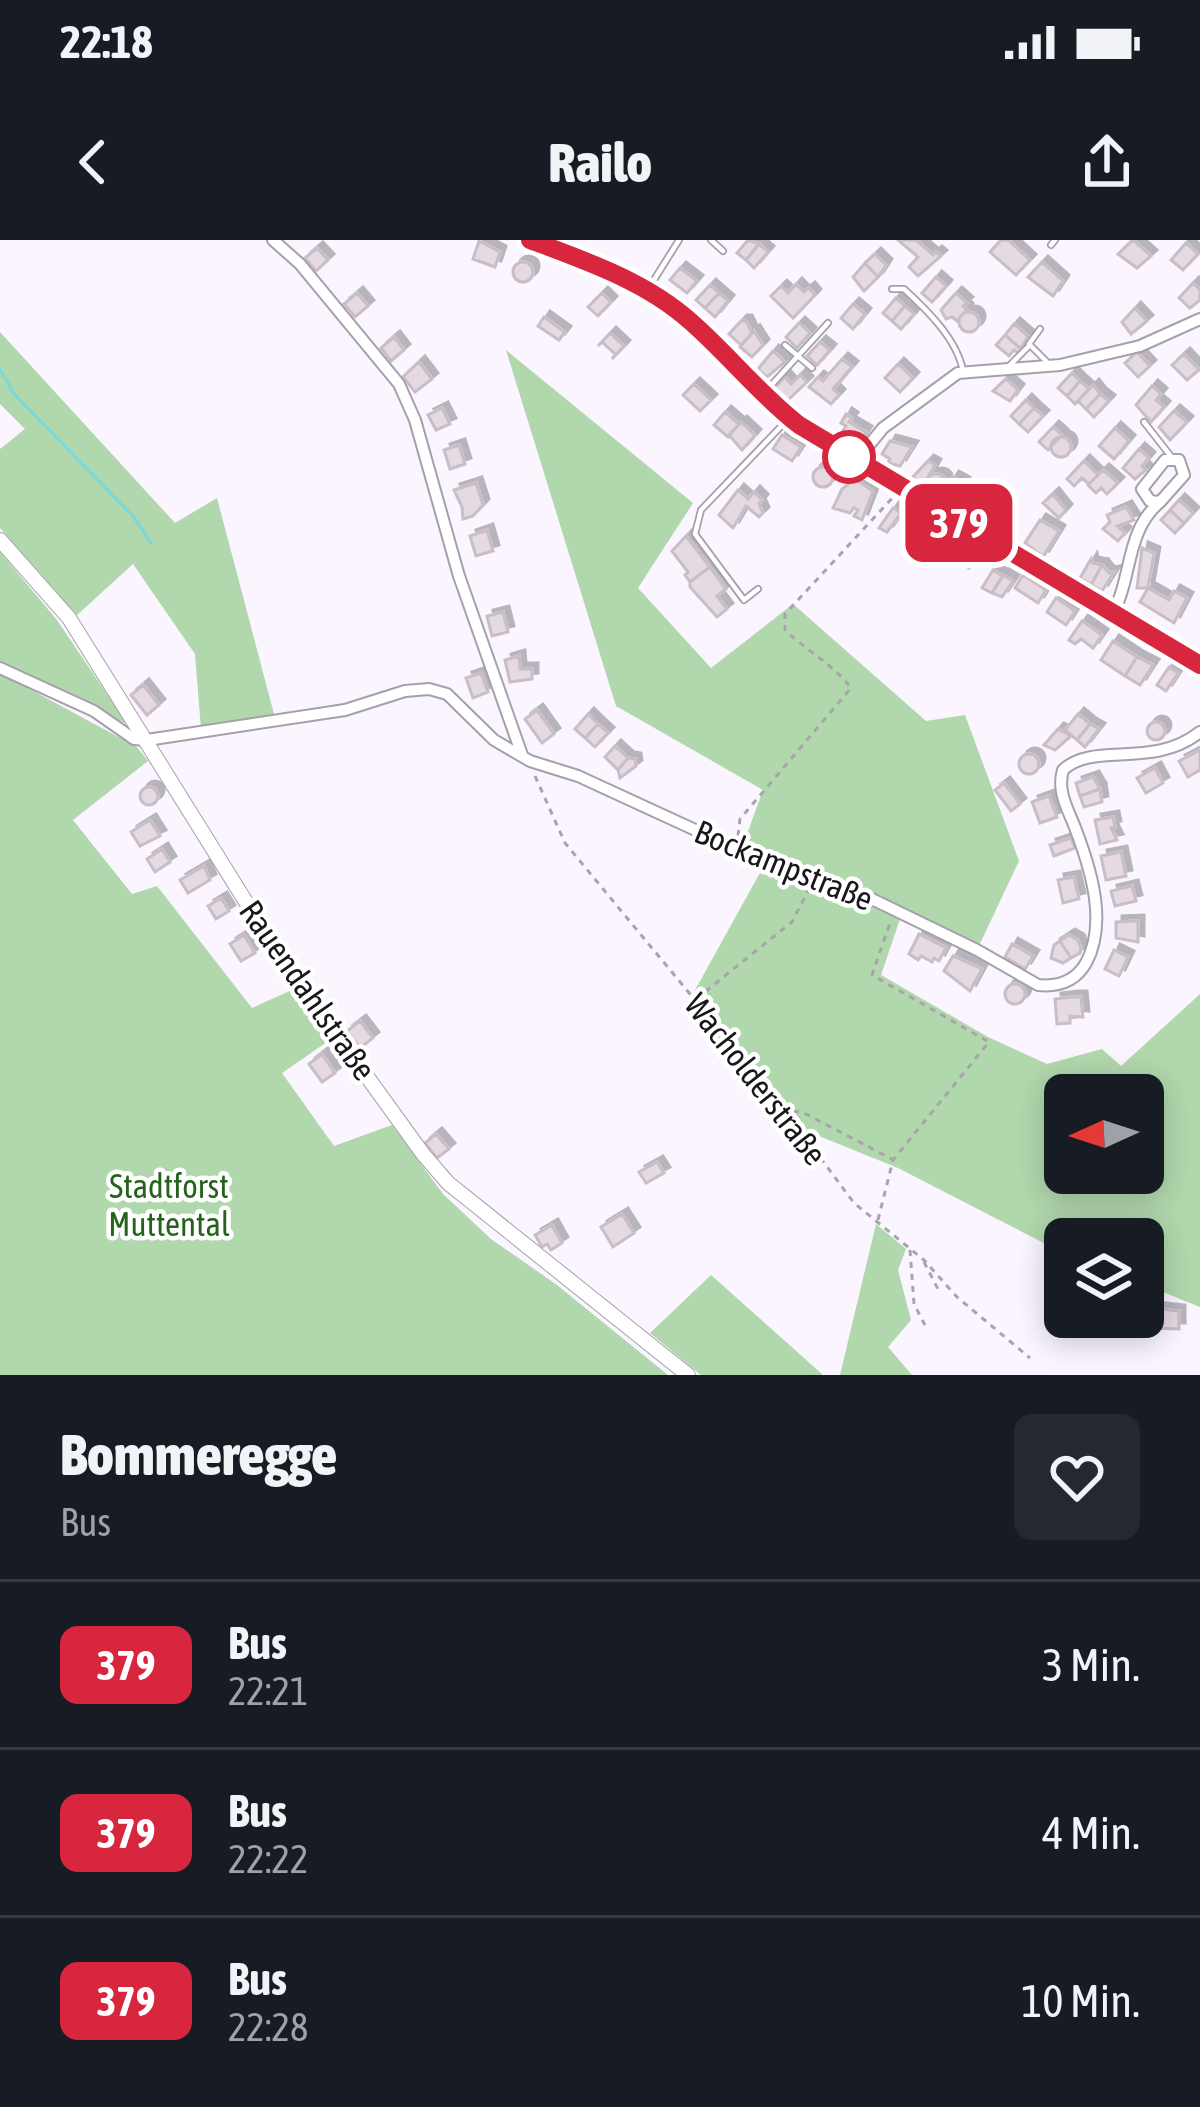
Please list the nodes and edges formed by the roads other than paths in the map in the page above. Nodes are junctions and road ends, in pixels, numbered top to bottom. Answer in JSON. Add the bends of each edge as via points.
{"nodes":[{"id":1,"x":274,"y":240,"type":"edge"},
{"id":2,"x":531,"y":240,"type":"edge"},
{"id":3,"x":679,"y":240,"type":"edge"},
{"id":4,"x":711,"y":240,"type":"edge"},
{"id":5,"x":723,"y":251,"type":"dead end"},
{"id":6,"x":892,"y":289,"type":"dead end"},
{"id":7,"x":647,"y":290,"type":"junction"},
{"id":8,"x":1200,"y":319,"type":"edge"},
{"id":9,"x":828,"y":323,"type":"dead end"},
{"id":10,"x":1040,"y":329,"type":"dead end"},
{"id":11,"x":785,"y":345,"type":"dead end"},
{"id":12,"x":1030,"y":345,"type":"junction"},
{"id":13,"x":798,"y":356,"type":"junction"},
{"id":14,"x":1052,"y":367,"type":"junction"},
{"id":15,"x":812,"y":368,"type":"dead end"},
{"id":16,"x":1005,"y":370,"type":"junction"},
{"id":17,"x":963,"y":371,"type":"junction"},
{"id":18,"x":761,"y":396,"type":"junction"},
{"id":19,"x":789,"y":418,"type":"junction"},
{"id":20,"x":1144,"y":422,"type":"dead end"},
{"id":21,"x":1173,"y":459,"type":"junction"},
{"id":22,"x":856,"y":460,"type":"junction"},
{"id":23,"x":1160,"y":502,"type":"junction"},
{"id":24,"x":0,"y":540,"type":"edge"},
{"id":25,"x":758,"y":590,"type":"dead end"},
{"id":26,"x":1112,"y":614,"type":"junction"},
{"id":27,"x":1200,"y":665,"type":"edge"},
{"id":28,"x":0,"y":668,"type":"edge"},
{"id":29,"x":1200,"y":732,"type":"edge"},
{"id":30,"x":147,"y":740,"type":"junction"},
{"id":31,"x":526,"y":758,"type":"junction"},
{"id":32,"x":688,"y":1375,"type":"edge"}],
"edges":[{"from":1,"to":31,"type":"street","via":[[399,384]]},
{"from":2,"to":7,"type":"street"},
{"from":3,"to":7,"type":"lane"},
{"from":4,"to":5,"type":"lane"},
{"from":6,"to":17,"type":"lane","via":[[904,289],[929,312]]},
{"from":7,"to":18,"type":"street","via":[[689,320]]},
{"from":8,"to":14,"type":"street","via":[[1140,346]]},
{"from":9,"to":13,"type":"lane"},
{"from":10,"to":12,"type":"lane"},
{"from":11,"to":13,"type":"lane"},
{"from":12,"to":14,"type":"lane"},
{"from":12,"to":16,"type":"lane"},
{"from":13,"to":15,"type":"lane"},
{"from":13,"to":18,"type":"lane"},
{"from":14,"to":16,"type":"street"},
{"from":16,"to":17,"type":"street"},
{"from":17,"to":22,"type":"street","via":[[883,428]]},
{"from":18,"to":19,"type":"street"},
{"from":19,"to":22,"type":"street"},
{"from":19,"to":25,"type":"lane","via":[[696,521],[699,539],[744,600]]},
{"from":20,"to":21,"type":"lane"},
{"from":21,"to":23,"type":"street","via":[[1184,475]]},
{"from":21,"to":23,"type":"street","via":[[1142,489]]},
{"from":22,"to":26,"type":"street"},
{"from":23,"to":26,"type":"street","via":[[1138,526]]},
{"from":24,"to":30,"type":"street","name":"Rauendahlstraße","via":[[69,618]]},
{"from":26,"to":27,"type":"street"},
{"from":28,"to":30,"type":"street"},
{"from":29,"to":31,"type":"street","name":"Bockampstraße","via":[[1165,752],[1075,760],[1060,775],[1097,922],[1081,971],[1061,986],[1038,985],[895,910]]},
{"from":30,"to":31,"type":"street","name":"Bockampstraße","via":[[429,689],[447,694],[494,740]]},
{"from":30,"to":32,"type":"street","name":"Rauendahlstraße","via":[[279,955],[423,1154],[448,1183]]}]}
